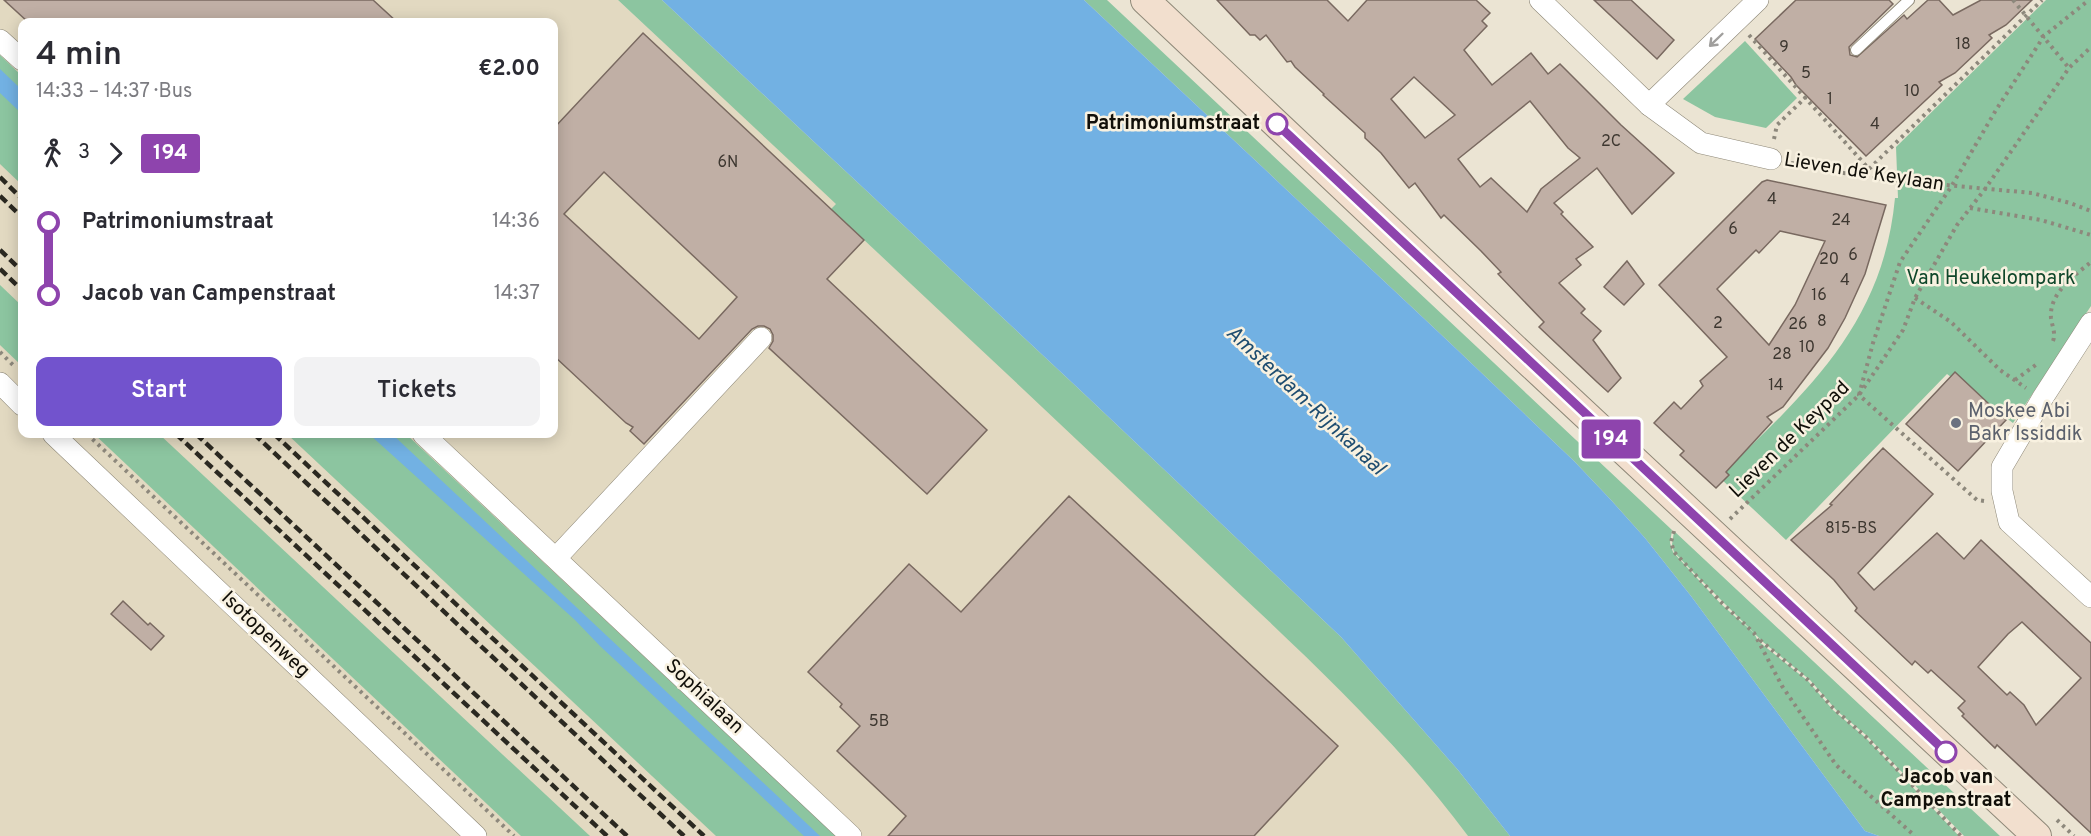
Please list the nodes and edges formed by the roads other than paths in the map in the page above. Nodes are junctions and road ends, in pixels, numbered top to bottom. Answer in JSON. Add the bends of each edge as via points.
{"nodes":[{"id":1,"x":1144,"y":0,"type":"edge"},
{"id":2,"x":1540,"y":0,"type":"edge"},
{"id":3,"x":1758,"y":0,"type":"edge"},
{"id":4,"x":1909,"y":0,"type":"edge"},
{"id":5,"x":0,"y":40,"type":"edge"},
{"id":6,"x":1856,"y":50,"type":"dead end"},
{"id":7,"x":18,"y":56,"type":"edge"},
{"id":8,"x":1649,"y":105,"type":"junction"},
{"id":9,"x":1771,"y":159,"type":"road end"},
{"id":10,"x":2091,"y":323,"type":"edge"},
{"id":11,"x":761,"y":338,"type":"dead end"},
{"id":12,"x":0,"y":383,"type":"edge"},
{"id":13,"x":18,"y":401,"type":"edge"},
{"id":14,"x":57,"y":438,"type":"edge"},
{"id":15,"x":427,"y":438,"type":"edge"},
{"id":16,"x":556,"y":558,"type":"junction"},
{"id":17,"x":2091,"y":597,"type":"edge"},
{"id":18,"x":476,"y":836,"type":"edge"},
{"id":19,"x":851,"y":836,"type":"edge"},
{"id":20,"x":2037,"y":836,"type":"edge"}],
"edges":[{"from":1,"to":20,"type":"main road"},
{"from":2,"to":8,"type":"street","name":"Lieven de Keylaan"},
{"from":3,"to":8,"type":"street","one_way":true},
{"from":4,"to":6,"type":"lane"},
{"from":5,"to":7,"type":"street"},
{"from":8,"to":9,"type":"street","name":"Lieven de Keylaan","via":[[1701,143]]},
{"from":10,"to":17,"type":"street","via":[[2002,467],[2002,491],[2009,522]]},
{"from":11,"to":16,"type":"street"},
{"from":12,"to":13,"type":"street"},
{"from":14,"to":18,"type":"street","name":"Isotopenweg"},
{"from":15,"to":16,"type":"street","name":"Sophialaan"},
{"from":16,"to":19,"type":"street","name":"Sophialaan"}]}
